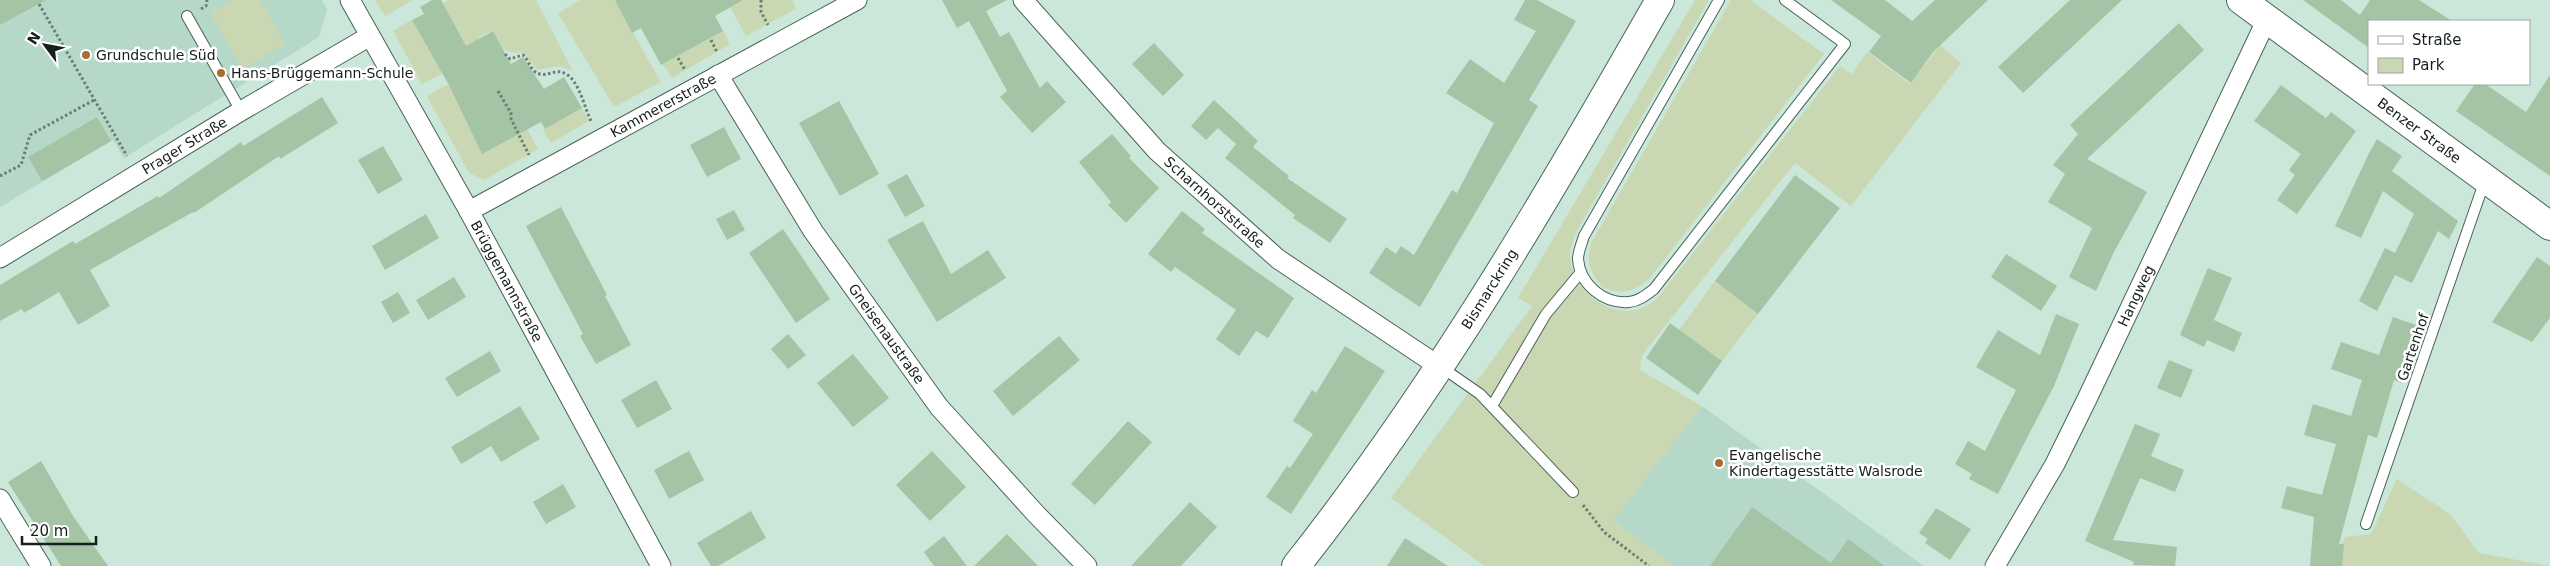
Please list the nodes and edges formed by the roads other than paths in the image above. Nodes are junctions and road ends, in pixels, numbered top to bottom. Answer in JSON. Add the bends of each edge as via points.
{"nodes":[{"id":1,"x":350,"y":0,"type":"edge"},
{"id":2,"x":857,"y":0,"type":"edge"},
{"id":3,"x":1023,"y":0,"type":"edge"},
{"id":4,"x":1660,"y":0,"type":"edge"},
{"id":5,"x":1719,"y":0,"type":"edge"},
{"id":6,"x":1785,"y":0,"type":"edge"},
{"id":7,"x":2241,"y":0,"type":"edge"},
{"id":8,"x":187,"y":16,"type":"dead end"},
{"id":9,"x":2267,"y":19,"type":"junction"},
{"id":10,"x":370,"y":36,"type":"junction"},
{"id":11,"x":718,"y":75,"type":"junction"},
{"id":12,"x":241,"y":111,"type":"junction"},
{"id":13,"x":2486,"y":179,"type":"junction"},
{"id":14,"x":469,"y":211,"type":"junction"},
{"id":15,"x":2550,"y":226,"type":"edge"},
{"id":16,"x":0,"y":258,"type":"edge"},
{"id":17,"x":1581,"y":272,"type":"junction"},
{"id":18,"x":1440,"y":367,"type":"junction"},
{"id":19,"x":1492,"y":406,"type":"junction"},
{"id":20,"x":1573,"y":492,"type":"road end"},
{"id":21,"x":0,"y":499,"type":"edge"},
{"id":22,"x":2366,"y":524,"type":"dead end"},
{"id":23,"x":41,"y":566,"type":"edge"},
{"id":24,"x":661,"y":566,"type":"edge"},
{"id":25,"x":1087,"y":566,"type":"edge"},
{"id":26,"x":1296,"y":566,"type":"edge"},
{"id":27,"x":1995,"y":566,"type":"edge"}],
"edges":[{"from":1,"to":10,"type":"street","name":"Brüggemannstraße"},
{"from":2,"to":11,"type":"street","name":"Kammererstraße"},
{"from":3,"to":18,"type":"street","name":"Scharnhorststraße","via":[[1157,151],[1278,259]]},
{"from":4,"to":18,"type":"street","name":"Bismarckring","via":[[1576,147]]},
{"from":5,"to":17,"type":"lane","via":[[1584,236],[1578,258]]},
{"from":6,"to":17,"type":"lane","via":[[1845,44],[1654,289],[1630,302],[1611,300],[1597,294]]},
{"from":7,"to":9,"type":"street","name":"Benzer Straße"},
{"from":8,"to":12,"type":"lane"},
{"from":9,"to":13,"type":"street","name":"Benzer Straße"},
{"from":9,"to":27,"type":"street","name":"Hangweg","via":[[2083,408],[2055,464]]},
{"from":10,"to":12,"type":"street","name":"Prager Straße"},
{"from":10,"to":14,"type":"street","name":"Brüggemannstraße"},
{"from":11,"to":14,"type":"street","name":"Kammererstraße"},
{"from":11,"to":25,"type":"street","name":"Gneisenaustraße","via":[[813,232],[939,407]]},
{"from":12,"to":16,"type":"street","name":"Prager Straße"},
{"from":13,"to":15,"type":"street","name":"Benzer Straße"},
{"from":13,"to":22,"type":"lane","name":"Gartenhof"},
{"from":14,"to":24,"type":"street","name":"Brüggemannstraße"},
{"from":17,"to":19,"type":"lane","via":[[1546,314]]},
{"from":18,"to":19,"type":"lane","via":[[1471,387]]},
{"from":18,"to":26,"type":"street","name":"Bismarckring"},
{"from":19,"to":20,"type":"lane"},
{"from":21,"to":23,"type":"street"}]}
